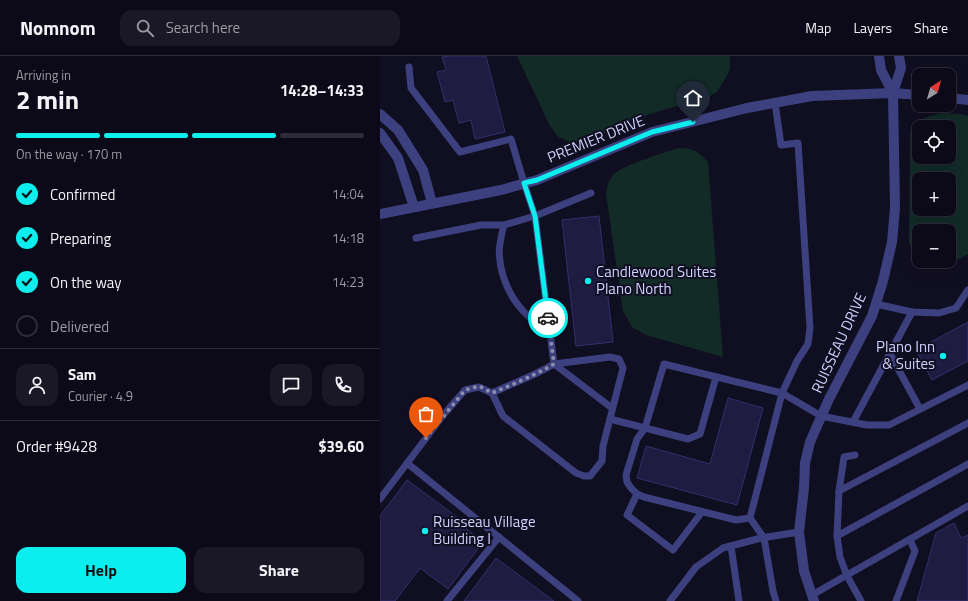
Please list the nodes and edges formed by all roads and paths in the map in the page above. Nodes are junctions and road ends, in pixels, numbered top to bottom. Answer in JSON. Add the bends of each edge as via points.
{"nodes":[{"id":1,"x":879,"y":56,"type":"edge"},
{"id":2,"x":899,"y":56,"type":"edge"},
{"id":3,"x":409,"y":66,"type":"dead end"},
{"id":4,"x":893,"y":93,"type":"junction"},
{"id":5,"x":912,"y":94,"type":"edge"},
{"id":6,"x":956,"y":99,"type":"edge"},
{"id":7,"x":968,"y":100,"type":"edge"},
{"id":8,"x":775,"y":103,"type":"junction"},
{"id":9,"x":380,"y":114,"type":"edge"},
{"id":10,"x":380,"y":133,"type":"edge"},
{"id":11,"x":524,"y":183,"type":"junction"},
{"id":12,"x":591,"y":193,"type":"dead end"},
{"id":13,"x":432,"y":203,"type":"junction"},
{"id":14,"x":414,"y":207,"type":"junction"},
{"id":15,"x":380,"y":214,"type":"edge"},
{"id":16,"x":535,"y":216,"type":"junction"},
{"id":17,"x":504,"y":225,"type":"junction"},
{"id":18,"x":416,"y":238,"type":"dead end"},
{"id":19,"x":968,"y":290,"type":"edge"},
{"id":20,"x":876,"y":304,"type":"junction"},
{"id":21,"x":912,"y":312,"type":"junction"},
{"id":22,"x":550,"y":334,"type":"junction"},
{"id":23,"x":890,"y":354,"type":"junction"},
{"id":24,"x":554,"y":364,"type":"junction"},
{"id":25,"x":716,"y":377,"type":"junction"},
{"id":26,"x":968,"y":385,"type":"edge"},
{"id":27,"x":492,"y":393,"type":"junction"},
{"id":28,"x":782,"y":393,"type":"junction"},
{"id":29,"x":612,"y":408,"type":"junction"},
{"id":30,"x":920,"y":409,"type":"junction"},
{"id":31,"x":821,"y":416,"type":"junction"},
{"id":32,"x":610,"y":419,"type":"junction"},
{"id":33,"x":853,"y":422,"type":"junction"},
{"id":34,"x":968,"y":423,"type":"edge"},
{"id":35,"x":645,"y":428,"type":"junction"},
{"id":36,"x":855,"y":455,"type":"dead end"},
{"id":37,"x":407,"y":463,"type":"junction"},
{"id":38,"x":968,"y":464,"type":"edge"},
{"id":39,"x":839,"y":491,"type":"junction"},
{"id":40,"x":637,"y":494,"type":"junction"},
{"id":41,"x":380,"y":499,"type":"edge"},
{"id":42,"x":968,"y":506,"type":"edge"},
{"id":43,"x":702,"y":512,"type":"junction"},
{"id":44,"x":750,"y":518,"type":"junction"},
{"id":45,"x":799,"y":532,"type":"junction"},
{"id":46,"x":837,"y":536,"type":"junction"},
{"id":47,"x":499,"y":537,"type":"junction"},
{"id":48,"x":764,"y":538,"type":"junction"},
{"id":49,"x":910,"y":540,"type":"junction"},
{"id":50,"x":731,"y":546,"type":"junction"},
{"id":51,"x":847,"y":576,"type":"junction"},
{"id":52,"x":813,"y":598,"type":"edge"},
{"id":53,"x":447,"y":601,"type":"edge"},
{"id":54,"x":578,"y":601,"type":"edge"},
{"id":55,"x":670,"y":601,"type":"edge"},
{"id":56,"x":739,"y":601,"type":"edge"},
{"id":57,"x":776,"y":601,"type":"edge"},
{"id":58,"x":861,"y":601,"type":"edge"},
{"id":59,"x":896,"y":601,"type":"edge"}],
"edges":[{"from":1,"to":4,"type":"street","name":"RUISSEAU DRIVE","via":[[881,70]]},
{"from":2,"to":4,"type":"street","name":"RUISSEAU DRIVE","via":[[901,68]]},
{"from":3,"to":11,"type":"lane","via":[[411,88],[460,152],[512,139]]},
{"from":4,"to":5,"type":"street","name":"PREMIER DRIVE"},
{"from":4,"to":8,"type":"street","name":"PREMIER DRIVE","via":[[812,96]]},
{"from":4,"to":20,"type":"street","name":"RUISSEAU DRIVE","via":[[895,208],[892,242]]},
{"from":6,"to":7,"type":"street"},
{"from":8,"to":11,"type":"street","name":"PREMIER DRIVE","via":[[652,132],[537,180]]},
{"from":8,"to":28,"type":"lane","via":[[781,145],[798,143],[810,328],[808,344]]},
{"from":9,"to":13,"type":"street","via":[[398,130],[423,170]]},
{"from":10,"to":14,"type":"street","via":[[398,158]]},
{"from":11,"to":13,"type":"street","name":"PREMIER DRIVE"},
{"from":11,"to":16,"type":"lane"},
{"from":12,"to":16,"type":"lane"},
{"from":13,"to":14,"type":"street","name":"PREMIER DRIVE"},
{"from":14,"to":15,"type":"street","name":"PREMIER DRIVE"},
{"from":16,"to":17,"type":"lane"},
{"from":16,"to":22,"type":"lane"},
{"from":17,"to":18,"type":"lane","via":[[481,225]]},
{"from":17,"to":22,"type":"lane","via":[[499,245],[508,290],[516,304]]},
{"from":19,"to":21,"type":"lane","via":[[956,308],[939,313]]},
{"from":20,"to":21,"type":"lane"},
{"from":20,"to":31,"type":"street","name":"RUISSEAU DRIVE"},
{"from":21,"to":23,"type":"lane"},
{"from":22,"to":24,"type":"lane"},
{"from":23,"to":30,"type":"lane"},
{"from":23,"to":33,"type":"lane"},
{"from":24,"to":27,"type":"lane"},
{"from":24,"to":29,"type":"lane"},
{"from":24,"to":29,"type":"lane","via":[[610,357],[619,359],[623,368]]},
{"from":25,"to":28,"type":"lane"},
{"from":25,"to":35,"type":"lane","via":[[700,434],[688,439]]},
{"from":25,"to":35,"type":"lane","via":[[664,364]]},
{"from":26,"to":30,"type":"lane"},
{"from":27,"to":32,"type":"lane","via":[[503,416],[576,473],[584,476],[590,476],[602,461]]},
{"from":27,"to":37,"type":"lane","via":[[479,386],[465,390]]},
{"from":28,"to":31,"type":"lane"},
{"from":28,"to":44,"type":"lane"},
{"from":29,"to":32,"type":"lane"},
{"from":30,"to":33,"type":"lane","via":[[889,425]]},
{"from":31,"to":33,"type":"lane"},
{"from":31,"to":45,"type":"street","name":"RUISSEAU DRIVE","via":[[810,442],[805,463]]},
{"from":32,"to":35,"type":"lane"},
{"from":34,"to":39,"type":"lane"},
{"from":35,"to":40,"type":"lane","via":[[637,439],[626,475],[627,482]]},
{"from":36,"to":39,"type":"lane","via":[[844,457]]},
{"from":37,"to":41,"type":"lane"},
{"from":37,"to":47,"type":"lane"},
{"from":38,"to":46,"type":"lane"},
{"from":39,"to":46,"type":"lane"},
{"from":40,"to":43,"type":"lane"},
{"from":40,"to":43,"type":"lane","via":[[627,514],[673,550]]},
{"from":42,"to":49,"type":"lane"},
{"from":43,"to":44,"type":"lane","via":[[736,520]]},
{"from":44,"to":48,"type":"lane"},
{"from":45,"to":48,"type":"lane"},
{"from":45,"to":52,"type":"street","name":"RUISSEAU DRIVE","via":[[804,571]]},
{"from":46,"to":51,"type":"lane","via":[[840,557]]},
{"from":47,"to":53,"type":"lane"},
{"from":47,"to":54,"type":"lane"},
{"from":48,"to":50,"type":"lane"},
{"from":48,"to":57,"type":"lane"},
{"from":49,"to":51,"type":"lane"},
{"from":49,"to":59,"type":"lane","via":[[915,551]]},
{"from":50,"to":55,"type":"lane","via":[[723,548],[696,567]]},
{"from":50,"to":56,"type":"lane"},
{"from":51,"to":52,"type":"lane"},
{"from":51,"to":58,"type":"lane"}]}
